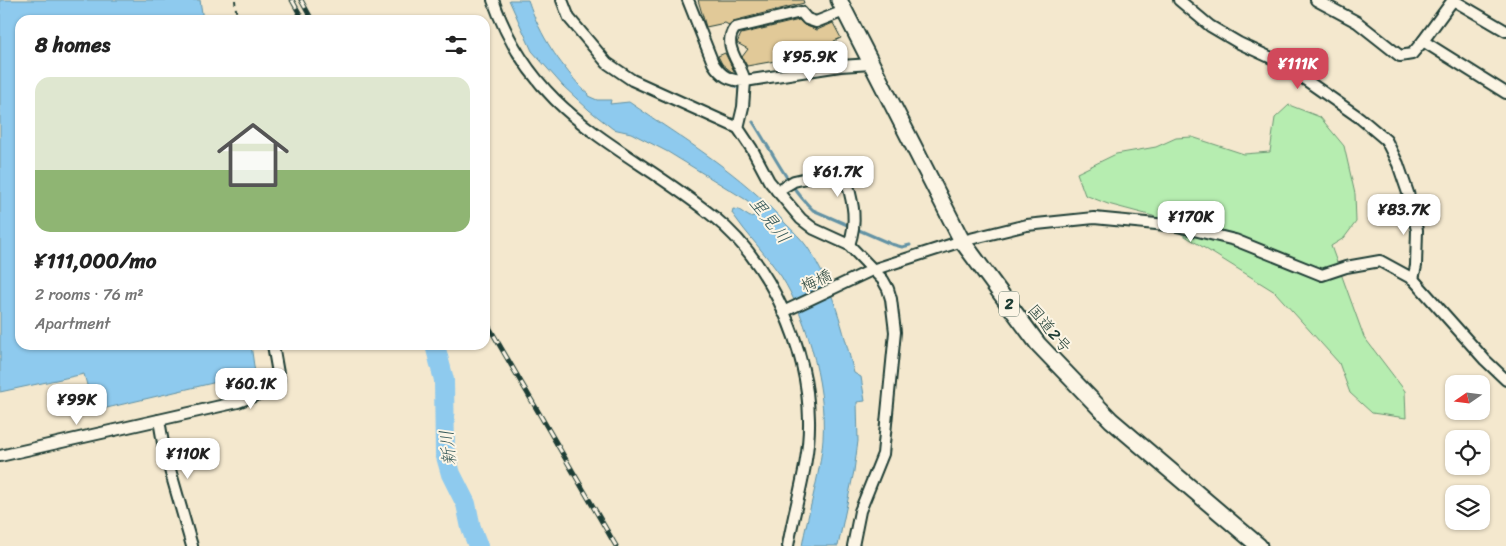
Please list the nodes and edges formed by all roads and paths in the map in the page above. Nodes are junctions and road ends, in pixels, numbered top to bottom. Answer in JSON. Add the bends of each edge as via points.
{"nodes":[{"id":1,"x":235,"y":0,"type":"edge"},
{"id":2,"x":493,"y":0,"type":"edge"},
{"id":3,"x":562,"y":0,"type":"edge"},
{"id":4,"x":688,"y":0,"type":"edge"},
{"id":5,"x":1179,"y":0,"type":"edge"},
{"id":6,"x":1316,"y":0,"type":"edge"},
{"id":7,"x":1453,"y":0,"type":"edge"},
{"id":8,"x":842,"y":5,"type":"edge"},
{"id":9,"x":236,"y":15,"type":"edge"},
{"id":10,"x":1506,"y":31,"type":"edge"},
{"id":11,"x":1424,"y":41,"type":"junction"},
{"id":12,"x":872,"y":64,"type":"junction"},
{"id":13,"x":745,"y":81,"type":"junction"},
{"id":14,"x":1506,"y":92,"type":"edge"},
{"id":15,"x":738,"y":128,"type":"junction"},
{"id":16,"x":864,"y":165,"type":"dead end"},
{"id":17,"x":844,"y":170,"type":"junction"},
{"id":18,"x":777,"y":191,"type":"junction"},
{"id":19,"x":962,"y":241,"type":"junction"},
{"id":20,"x":849,"y":245,"type":"junction"},
{"id":21,"x":872,"y":270,"type":"junction"},
{"id":22,"x":1413,"y":279,"type":"junction"},
{"id":23,"x":785,"y":311,"type":"junction"},
{"id":24,"x":274,"y":350,"type":"edge"},
{"id":25,"x":1506,"y":380,"type":"edge"},
{"id":26,"x":159,"y":420,"type":"junction"},
{"id":27,"x":0,"y":456,"type":"edge"},
{"id":28,"x":192,"y":546,"type":"edge"},
{"id":29,"x":788,"y":546,"type":"edge"},
{"id":30,"x":853,"y":546,"type":"edge"},
{"id":31,"x":1259,"y":546,"type":"edge"}],
"edges":[{"from":1,"to":9,"type":"path"},
{"from":2,"to":23,"type":"street","via":[[505,33],[519,58],[550,96],[584,126],[716,218],[762,271]]},
{"from":3,"to":15,"type":"street","via":[[569,18],[607,63],[632,80]]},
{"from":4,"to":13,"type":"street","via":[[713,63],[735,81]]},
{"from":5,"to":22,"type":"street","via":[[1210,26],[1280,62],[1386,140],[1406,186],[1417,230]]},
{"from":6,"to":11,"type":"street","via":[[1357,22],[1400,56],[1412,54]]},
{"from":7,"to":10,"type":"street"},
{"from":7,"to":11,"type":"street"},
{"from":8,"to":12,"type":"highway","name":"国道2号","number":"2"},
{"from":8,"to":13,"type":"street","via":[[816,22],[801,12],[736,28],[731,33],[730,42]]},
{"from":11,"to":14,"type":"street"},
{"from":12,"to":13,"type":"street"},
{"from":12,"to":19,"type":"highway","name":"国道2号","number":"2"},
{"from":13,"to":15,"type":"street"},
{"from":15,"to":18,"type":"street"},
{"from":16,"to":17,"type":"street"},
{"from":17,"to":18,"type":"street","via":[[791,182]]},
{"from":17,"to":20,"type":"street","via":[[855,212]]},
{"from":18,"to":20,"type":"street","via":[[814,229]]},
{"from":19,"to":21,"type":"street","name":"梅橋"},
{"from":19,"to":22,"type":"street","name":"梅橋","via":[[1027,225],[1094,218],[1177,226],[1235,240],[1322,275],[1380,261]]},
{"from":19,"to":31,"type":"highway","name":"国道2号","number":"2","via":[[1038,344],[1111,420]]},
{"from":20,"to":21,"type":"street"},
{"from":21,"to":23,"type":"street","name":"梅橋"},
{"from":21,"to":30,"type":"street","via":[[888,289],[895,332],[883,454],[860,511]]},
{"from":22,"to":25,"type":"street","name":"梅橋"},
{"from":23,"to":29,"type":"street","via":[[805,374],[810,420],[805,471]]},
{"from":24,"to":26,"type":"street","via":[[279,379],[277,387],[238,402]]},
{"from":26,"to":27,"type":"street"},
{"from":26,"to":28,"type":"street","via":[[164,449]]}]}
